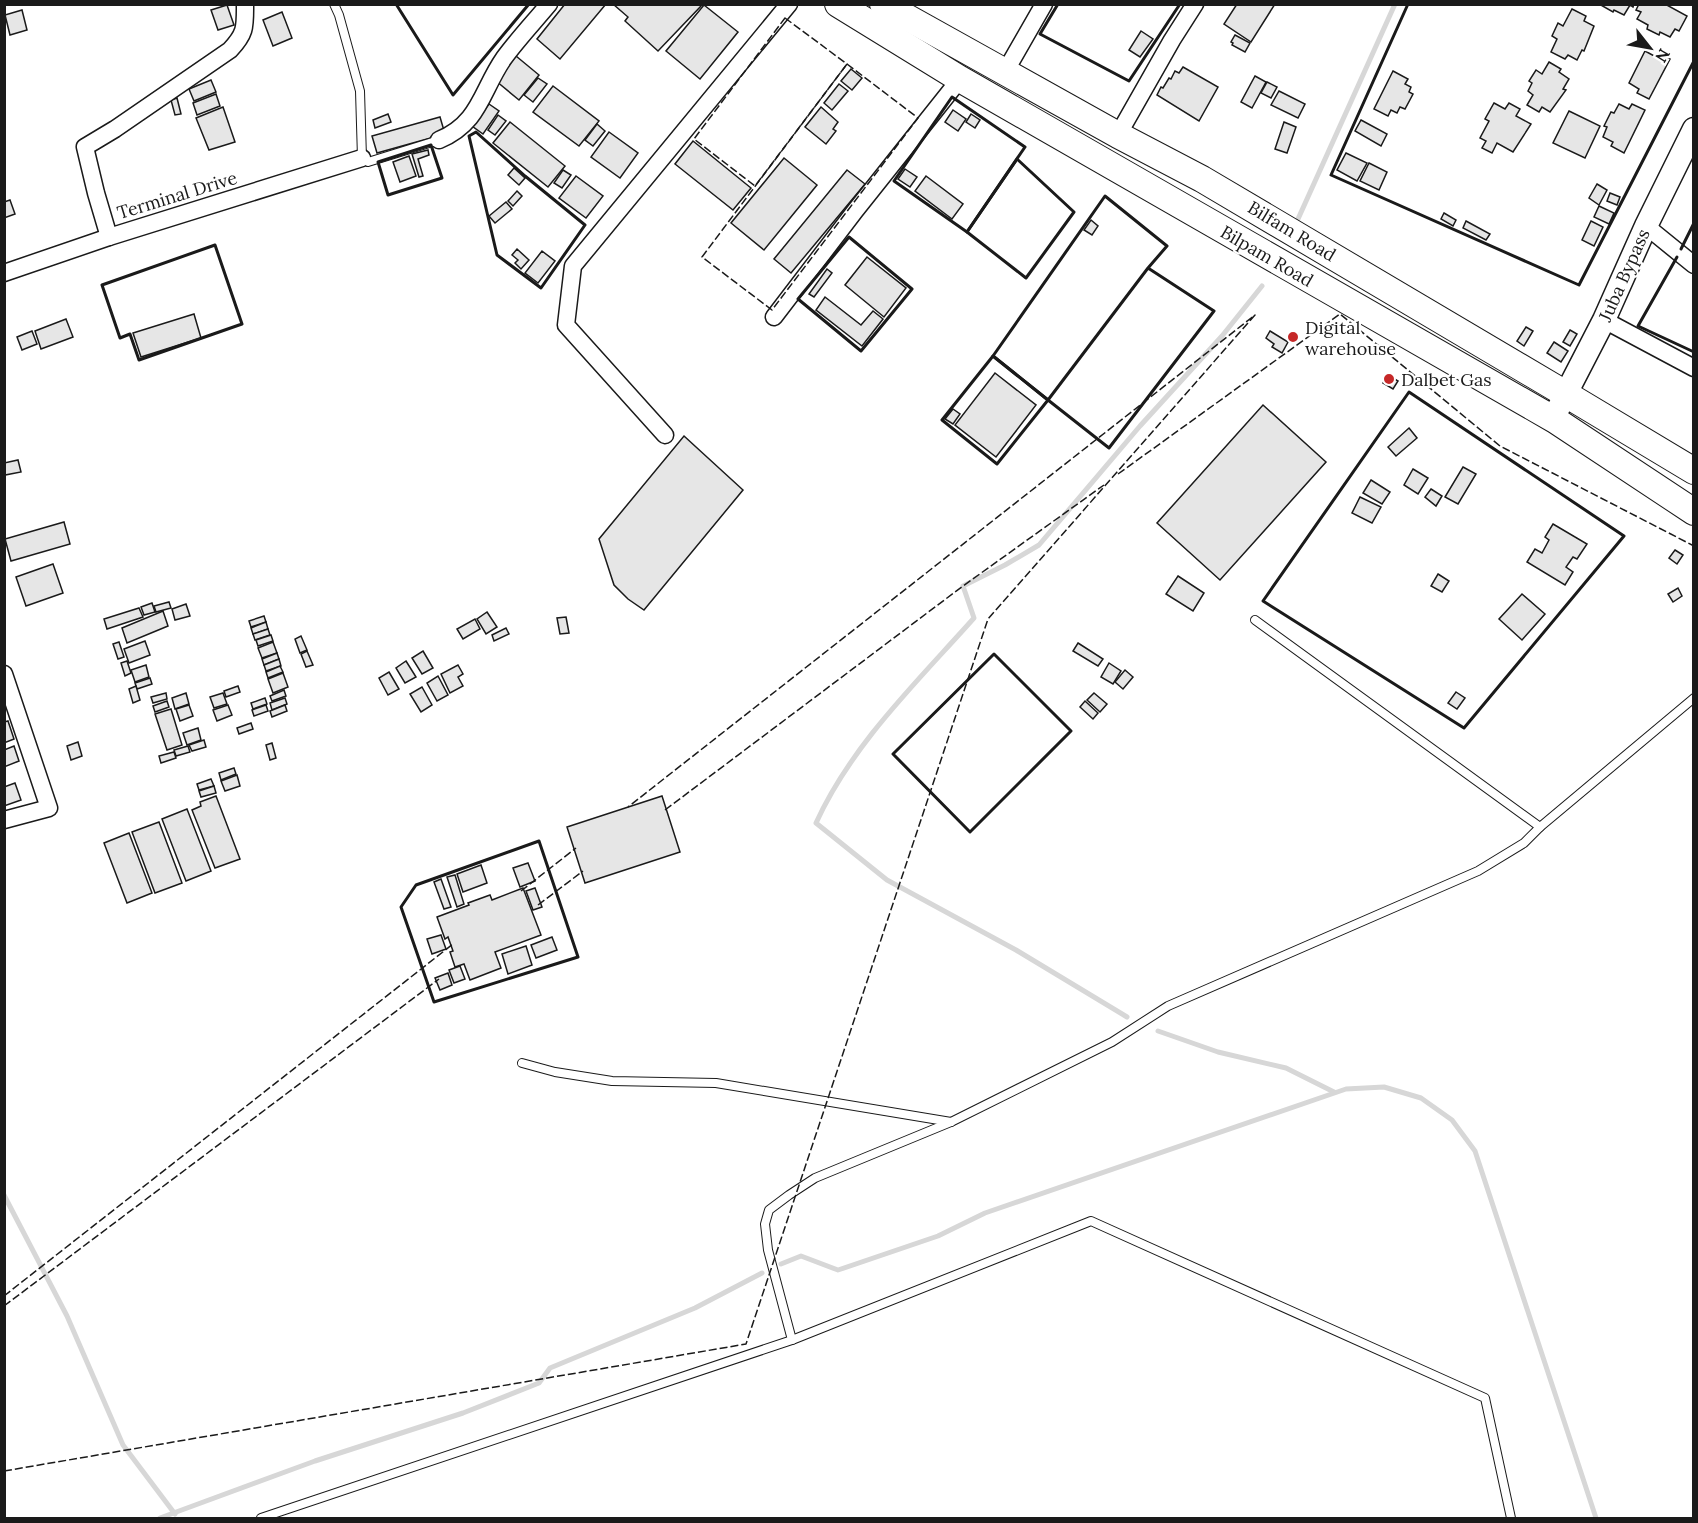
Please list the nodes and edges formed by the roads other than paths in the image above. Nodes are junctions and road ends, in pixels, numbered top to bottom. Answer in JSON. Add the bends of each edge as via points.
{"nodes":[{"id":1,"x":245,"y":4,"type":"edge"},
{"id":2,"x":334,"y":4,"type":"edge"},
{"id":3,"x":549,"y":4,"type":"edge"},
{"id":4,"x":789,"y":4,"type":"edge"},
{"id":5,"x":838,"y":4,"type":"edge"},
{"id":6,"x":1044,"y":4,"type":"edge"},
{"id":7,"x":1195,"y":4,"type":"edge"},
{"id":8,"x":890,"y":6,"type":"edge"},
{"id":9,"x":1005,"y":72,"type":"junction"},
{"id":10,"x":960,"y":79,"type":"junction"},
{"id":11,"x":1694,"y":129,"type":"edge"},
{"id":12,"x":1118,"y":135,"type":"junction"},
{"id":13,"x":439,"y":140,"type":"joint"},
{"id":14,"x":362,"y":158,"type":"junction"},
{"id":15,"x":1646,"y":226,"type":"junction"},
{"id":16,"x":109,"y":237,"type":"junction"},
{"id":17,"x":1694,"y":265,"type":"edge"},
{"id":18,"x":4,"y":273,"type":"edge"},
{"id":19,"x":774,"y":317,"type":"dead end"},
{"id":20,"x":1604,"y":320,"type":"junction"},
{"id":21,"x":1694,"y":368,"type":"edge"},
{"id":22,"x":1555,"y":420,"type":"junction"},
{"id":23,"x":665,"y":435,"type":"dead end"},
{"id":24,"x":1694,"y":471,"type":"edge"},
{"id":25,"x":1694,"y":512,"type":"edge"},
{"id":26,"x":1255,"y":620,"type":"dead end"},
{"id":27,"x":4,"y":674,"type":"edge"},
{"id":28,"x":1694,"y":698,"type":"edge"},
{"id":29,"x":4,"y":820,"type":"edge"},
{"id":30,"x":1539,"y":827,"type":"junction"},
{"id":31,"x":522,"y":1062,"type":"dead end"},
{"id":32,"x":951,"y":1122,"type":"junction"},
{"id":33,"x":792,"y":1340,"type":"junction"},
{"id":34,"x":261,"y":1518,"type":"edge"},
{"id":35,"x":1511,"y":1518,"type":"edge"}],
"edges":[{"from":1,"to":16,"type":"street","via":[[245,28],[230,50],[85,147]]},
{"from":2,"to":14,"type":"lane","via":[[360,91]]},
{"from":3,"to":13,"type":"street","via":[[504,59],[470,119],[454,134]]},
{"from":4,"to":23,"type":"street","via":[[573,266],[566,325]]},
{"from":5,"to":10,"type":"main road","name":"Bilpam Road"},
{"from":6,"to":9,"type":"street"},
{"from":7,"to":12,"type":"street"},
{"from":8,"to":9,"type":"main road","name":"Bilfam Road"},
{"from":9,"to":12,"type":"main road","name":"Bilfam Road"},
{"from":10,"to":19,"type":"street"},
{"from":10,"to":22,"type":"main road","name":"Bilpam Road"},
{"from":11,"to":15,"type":"main road","name":"Juba Bypass"},
{"from":12,"to":24,"type":"main road","name":"Bilfam Road","via":[[1233,197]]},
{"from":13,"to":14,"type":"lane","via":[[368,162]]},
{"from":14,"to":16,"type":"street","name":"Terminal Drive"},
{"from":15,"to":17,"type":"street"},
{"from":15,"to":20,"type":"main road","name":"Juba Bypass"},
{"from":16,"to":18,"type":"street","name":"Terminal Drive"},
{"from":20,"to":21,"type":"street"},
{"from":20,"to":22,"type":"main road","name":"Juba Bypass"},
{"from":22,"to":25,"type":"main road","name":"Bilpam Road"},
{"from":26,"to":30,"type":"lane"},
{"from":27,"to":29,"type":"street","via":[[49,808]]},
{"from":28,"to":30,"type":"lane"},
{"from":30,"to":32,"type":"lane","via":[[1524,843],[1478,871],[1168,1006],[1112,1042]]},
{"from":31,"to":32,"type":"lane","via":[[612,1081],[716,1083]]},
{"from":32,"to":33,"type":"lane","via":[[815,1178],[769,1210],[765,1224],[768,1250]]},
{"from":33,"to":34,"type":"lane"},
{"from":33,"to":35,"type":"lane","via":[[1091,1221],[1485,1398]]}]}
